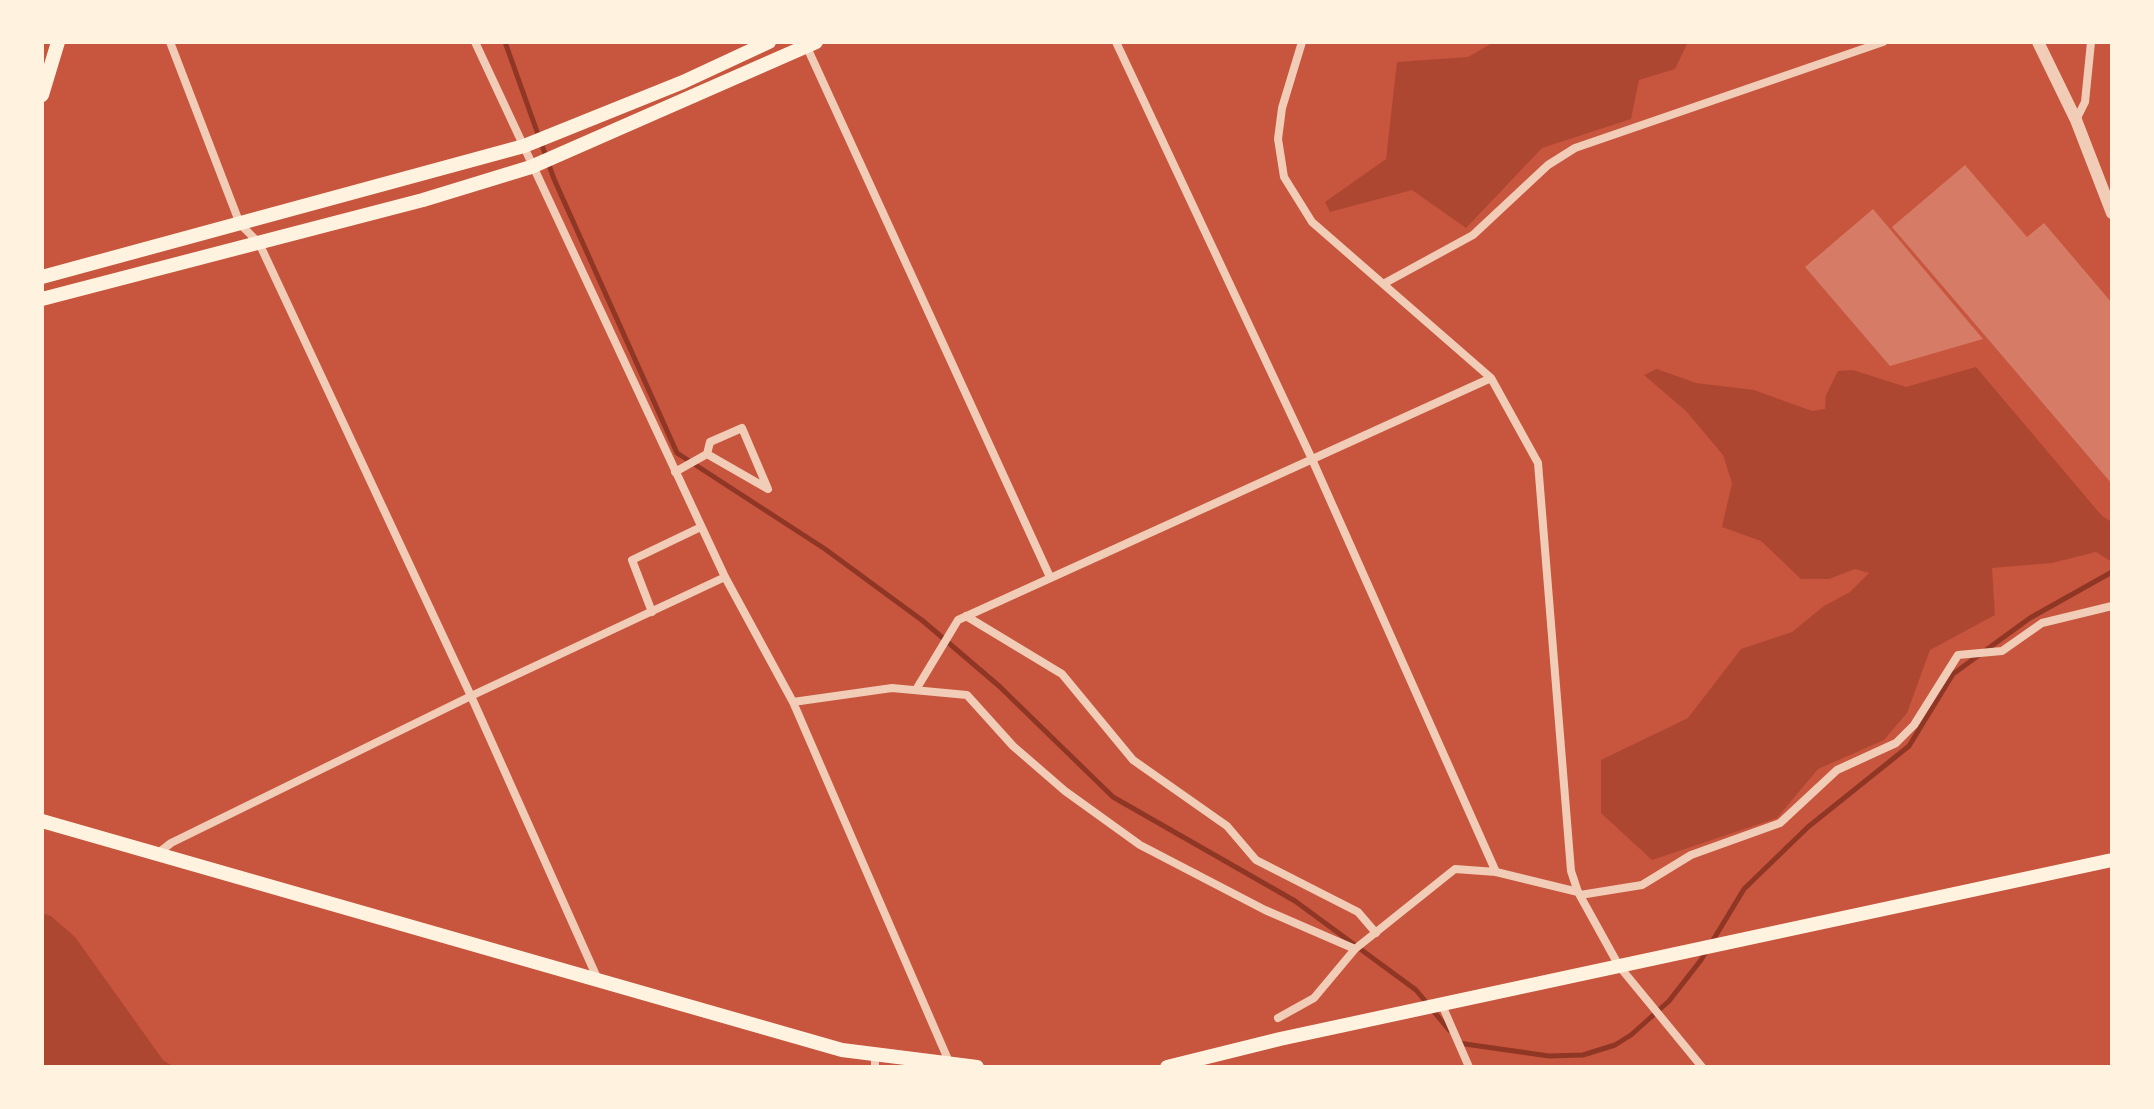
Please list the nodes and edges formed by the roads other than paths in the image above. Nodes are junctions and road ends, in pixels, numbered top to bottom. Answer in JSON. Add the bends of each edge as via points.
{"nodes":[{"id":1,"x":58,"y":42,"type":"edge"},
{"id":2,"x":170,"y":42,"type":"edge"},
{"id":3,"x":475,"y":42,"type":"edge"},
{"id":4,"x":769,"y":42,"type":"edge"},
{"id":5,"x":1116,"y":42,"type":"edge"},
{"id":6,"x":1302,"y":42,"type":"edge"},
{"id":7,"x":1883,"y":42,"type":"edge"},
{"id":8,"x":2038,"y":42,"type":"edge"},
{"id":9,"x":2091,"y":42,"type":"edge"},
{"id":10,"x":809,"y":44,"type":"edge"},
{"id":11,"x":42,"y":95,"type":"edge"},
{"id":12,"x":2076,"y":120,"type":"junction"},
{"id":13,"x":524,"y":146,"type":"junction"},
{"id":14,"x":531,"y":167,"type":"junction"},
{"id":15,"x":2109,"y":198,"type":"edge"},
{"id":16,"x":2112,"y":213,"type":"edge"},
{"id":17,"x":240,"y":224,"type":"junction"},
{"id":18,"x":259,"y":243,"type":"junction"},
{"id":19,"x":42,"y":277,"type":"edge"},
{"id":20,"x":1385,"y":283,"type":"junction"},
{"id":21,"x":42,"y":299,"type":"edge"},
{"id":22,"x":1491,"y":378,"type":"junction"},
{"id":23,"x":707,"y":454,"type":"junction"},
{"id":24,"x":1311,"y":457,"type":"junction"},
{"id":25,"x":675,"y":472,"type":"junction"},
{"id":26,"x":701,"y":527,"type":"junction"},
{"id":27,"x":725,"y":577,"type":"junction"},
{"id":28,"x":1050,"y":577,"type":"junction"},
{"id":29,"x":2112,"y":606,"type":"edge"},
{"id":30,"x":652,"y":612,"type":"junction"},
{"id":31,"x":966,"y":616,"type":"junction"},
{"id":32,"x":917,"y":688,"type":"junction"},
{"id":33,"x":471,"y":696,"type":"junction"},
{"id":34,"x":793,"y":702,"type":"junction"},
{"id":35,"x":42,"y":821,"type":"edge"},
{"id":36,"x":155,"y":856,"type":"junction"},
{"id":37,"x":2112,"y":860,"type":"edge"},
{"id":38,"x":1496,"y":872,"type":"junction"},
{"id":39,"x":1579,"y":893,"type":"junction"},
{"id":40,"x":1376,"y":933,"type":"junction"},
{"id":41,"x":1355,"y":949,"type":"junction"},
{"id":42,"x":1619,"y":966,"type":"junction"},
{"id":43,"x":600,"y":983,"type":"junction"},
{"id":44,"x":1442,"y":1005,"type":"junction"},
{"id":45,"x":1278,"y":1018,"type":"dead end"},
{"id":46,"x":875,"y":1061,"type":"edge"},
{"id":47,"x":950,"y":1064,"type":"junction"},
{"id":48,"x":977,"y":1067,"type":"edge"},
{"id":49,"x":1167,"y":1067,"type":"edge"},
{"id":50,"x":1469,"y":1067,"type":"edge"},
{"id":51,"x":1702,"y":1067,"type":"edge"}],
"edges":[{"from":1,"to":11,"type":"main road"},
{"from":2,"to":17,"type":"street"},
{"from":3,"to":13,"type":"street"},
{"from":4,"to":13,"type":"main road"},
{"from":5,"to":24,"type":"street"},
{"from":6,"to":20,"type":"street","via":[[1282,108],[1278,139],[1284,177],[1312,222]]},
{"from":7,"to":20,"type":"street","via":[[1575,148],[1548,165],[1473,235]]},
{"from":8,"to":12,"type":"street"},
{"from":9,"to":12,"type":"street","via":[[2085,102]]},
{"from":10,"to":14,"type":"main road"},
{"from":10,"to":28,"type":"street"},
{"from":12,"to":15,"type":"street"},
{"from":13,"to":14,"type":"street"},
{"from":13,"to":17,"type":"main road"},
{"from":14,"to":18,"type":"main road"},
{"from":14,"to":25,"type":"street"},
{"from":15,"to":16,"type":"street"},
{"from":17,"to":18,"type":"street"},
{"from":17,"to":19,"type":"main road"},
{"from":18,"to":21,"type":"main road"},
{"from":18,"to":33,"type":"street"},
{"from":20,"to":22,"type":"street"},
{"from":22,"to":24,"type":"street"},
{"from":22,"to":39,"type":"street","via":[[1538,463],[1571,871]]},
{"from":23,"to":23,"type":"street","via":[[710,442],[742,428],[768,489]]},
{"from":23,"to":25,"type":"street"},
{"from":24,"to":28,"type":"street"},
{"from":24,"to":38,"type":"street"},
{"from":25,"to":26,"type":"street"},
{"from":26,"to":27,"type":"street"},
{"from":26,"to":30,"type":"street","via":[[632,560]]},
{"from":27,"to":30,"type":"street"},
{"from":27,"to":34,"type":"street"},
{"from":28,"to":31,"type":"street"},
{"from":29,"to":39,"type":"street","via":[[2042,623],[2002,651],[1958,655],[1914,725],[1896,743],[1837,770],[1780,823],[1691,855],[1642,885]]},
{"from":30,"to":33,"type":"street"},
{"from":31,"to":32,"type":"street","via":[[958,620]]},
{"from":31,"to":40,"type":"street","via":[[1062,674],[1133,760],[1227,826],[1256,860],[1358,912]]},
{"from":32,"to":34,"type":"street"},
{"from":32,"to":41,"type":"street","via":[[967,695],[1013,746],[1140,845],[1265,910]]},
{"from":33,"to":36,"type":"street","via":[[171,843]]},
{"from":33,"to":43,"type":"street"},
{"from":34,"to":47,"type":"street"},
{"from":35,"to":36,"type":"main road"},
{"from":36,"to":43,"type":"main road"},
{"from":37,"to":42,"type":"main road"},
{"from":38,"to":39,"type":"street"},
{"from":38,"to":40,"type":"street","via":[[1455,869]]},
{"from":39,"to":42,"type":"street"},
{"from":40,"to":41,"type":"street"},
{"from":41,"to":45,"type":"street","via":[[1314,998]]},
{"from":42,"to":44,"type":"main road"},
{"from":42,"to":51,"type":"street"},
{"from":43,"to":46,"type":"main road"},
{"from":44,"to":49,"type":"main road"},
{"from":44,"to":50,"type":"street"},
{"from":46,"to":47,"type":"main road"},
{"from":47,"to":48,"type":"main road"}]}
